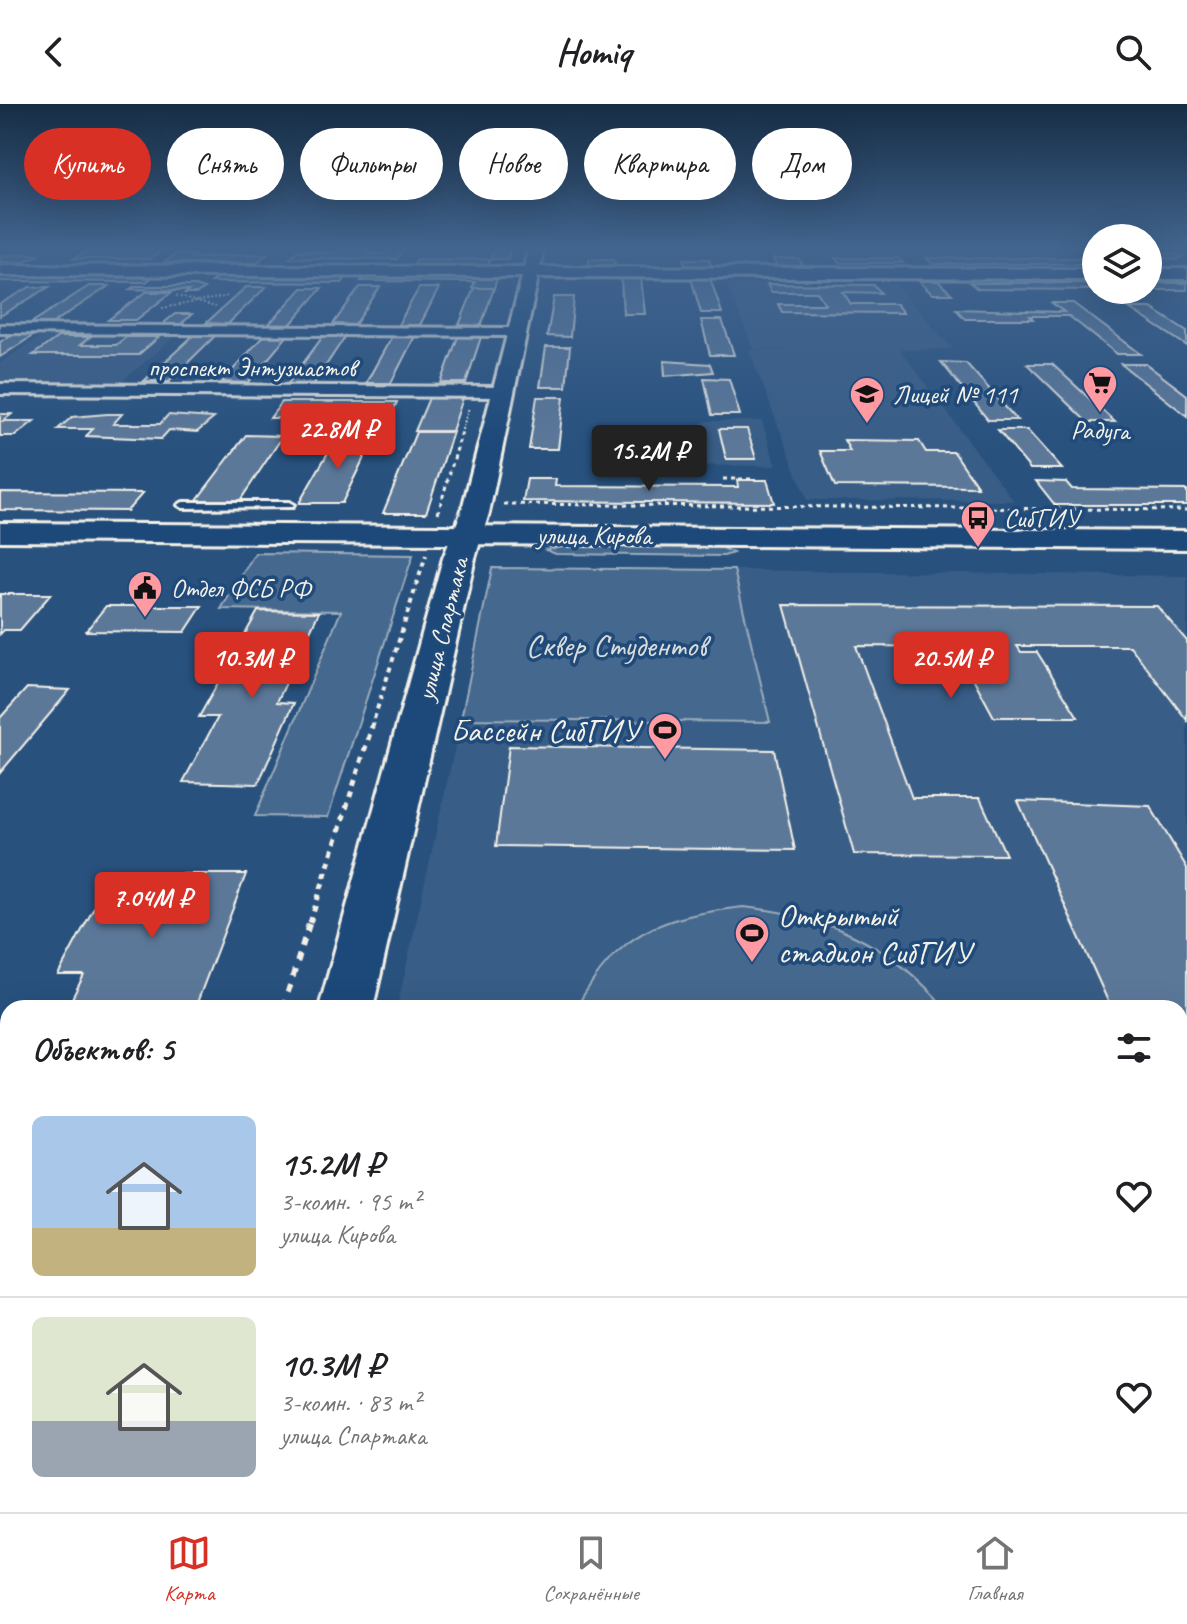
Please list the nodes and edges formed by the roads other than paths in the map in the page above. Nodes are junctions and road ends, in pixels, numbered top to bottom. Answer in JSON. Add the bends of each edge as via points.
{"nodes":[{"id":1,"x":520,"y":316,"type":"edge"},
{"id":2,"x":0,"y":329,"type":"edge"},
{"id":3,"x":516,"y":332,"type":"junction"},
{"id":4,"x":0,"y":389,"type":"edge"},
{"id":5,"x":504,"y":392,"type":"junction"},
{"id":6,"x":183,"y":505,"type":"dead end"},
{"id":7,"x":289,"y":505,"type":"dead end"},
{"id":8,"x":0,"y":532,"type":"edge"},
{"id":9,"x":448,"y":535,"type":"junction"},
{"id":10,"x":1187,"y":540,"type":"edge"},
{"id":11,"x":348,"y":1000,"type":"edge"}],
"edges":[{"from":1,"to":3,"type":"street","name":"улица Спартака"},
{"from":2,"to":3,"type":"street"},
{"from":3,"to":5,"type":"street","name":"улица Спартака"},
{"from":4,"to":5,"type":"street","name":"проспект Энтузиастов"},
{"from":5,"to":9,"type":"street","name":"улица Спартака","via":[[475,513]]},
{"from":6,"to":7,"type":"lane"},
{"from":8,"to":9,"type":"street","name":"улица Кирова"},
{"from":9,"to":10,"type":"street","name":"улица Кирова"},
{"from":9,"to":11,"type":"street","name":"улица Спартака"}]}
